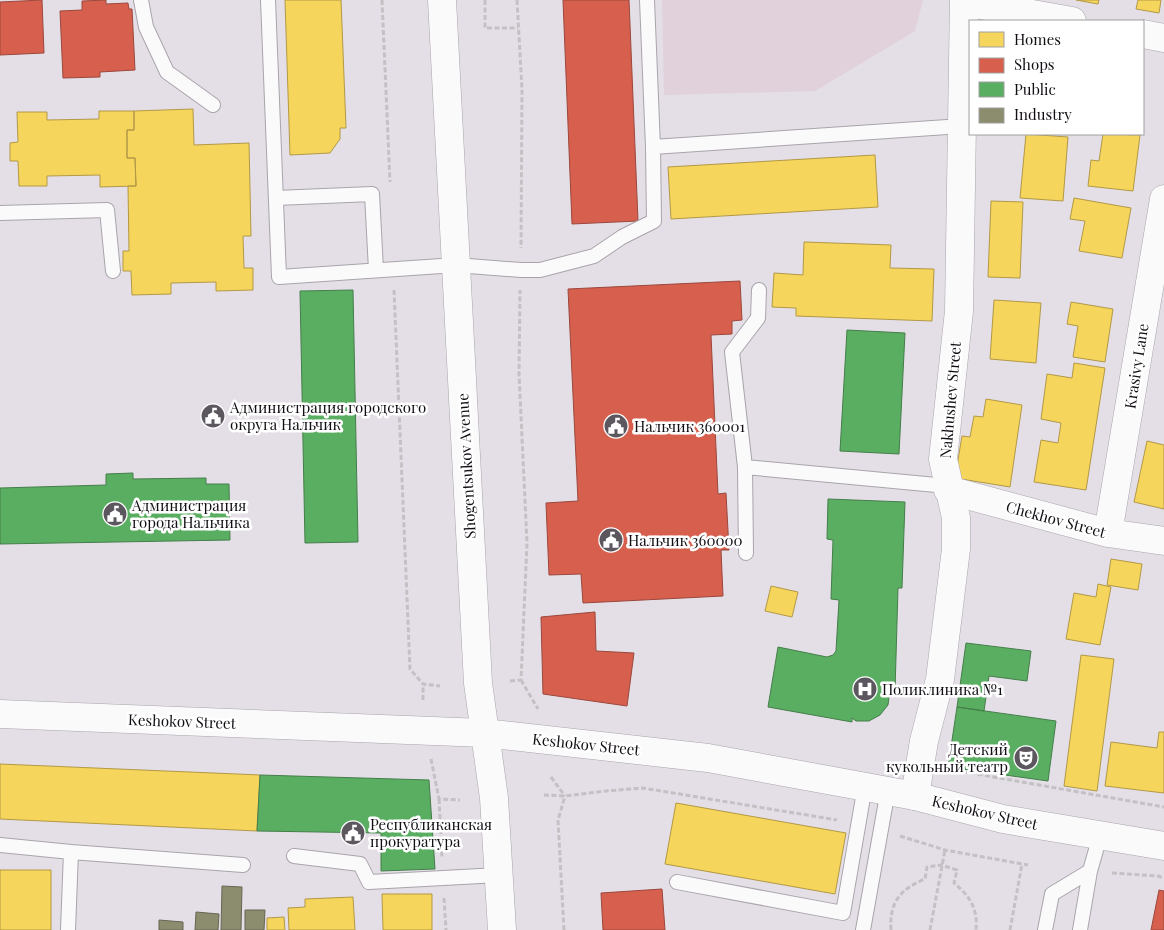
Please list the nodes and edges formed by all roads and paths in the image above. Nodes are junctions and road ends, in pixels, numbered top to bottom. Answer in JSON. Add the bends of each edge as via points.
{"nodes":[{"id":1,"x":141,"y":0,"type":"edge"},
{"id":2,"x":268,"y":0,"type":"edge"},
{"id":3,"x":382,"y":0,"type":"edge"},
{"id":4,"x":442,"y":0,"type":"edge"},
{"id":5,"x":485,"y":0,"type":"edge"},
{"id":6,"x":517,"y":0,"type":"edge"},
{"id":7,"x":647,"y":0,"type":"edge"},
{"id":8,"x":964,"y":1,"type":"edge"},
{"id":9,"x":1067,"y":20,"type":"edge"},
{"id":10,"x":518,"y":28,"type":"junction"},
{"id":11,"x":1144,"y":34,"type":"edge"},
{"id":12,"x":1164,"y":38,"type":"edge"},
{"id":13,"x":212,"y":106,"type":"dead end"},
{"id":14,"x":962,"y":126,"type":"junction"},
{"id":15,"x":653,"y":147,"type":"junction"},
{"id":16,"x":390,"y":189,"type":"dead end"},
{"id":17,"x":276,"y":198,"type":"junction"},
{"id":18,"x":1164,"y":199,"type":"edge"},
{"id":19,"x":0,"y":213,"type":"edge"},
{"id":20,"x":456,"y":265,"type":"junction"},
{"id":21,"x":393,"y":269,"type":"junction"},
{"id":22,"x":376,"y":270,"type":"junction"},
{"id":23,"x":521,"y":270,"type":"junction"},
{"id":24,"x":113,"y":271,"type":"dead end"},
{"id":25,"x":759,"y":290,"type":"dead end"},
{"id":26,"x":745,"y":467,"type":"junction"},
{"id":27,"x":948,"y":488,"type":"junction"},
{"id":28,"x":1108,"y":533,"type":"junction"},
{"id":29,"x":1164,"y":541,"type":"edge"},
{"id":30,"x":746,"y":553,"type":"dead end"},
{"id":31,"x":521,"y":680,"type":"junction"},
{"id":32,"x":510,"y":681,"type":"dead end"},
{"id":33,"x":423,"y":684,"type":"junction"},
{"id":34,"x":440,"y":686,"type":"dead end"},
{"id":35,"x":423,"y":700,"type":"dead end"},
{"id":36,"x":538,"y":709,"type":"dead end"},
{"id":37,"x":0,"y":714,"type":"edge"},
{"id":38,"x":484,"y":733,"type":"junction"},
{"id":39,"x":429,"y":753,"type":"dead end"},
{"id":40,"x":957,"y":770,"type":"dead end"},
{"id":41,"x":551,"y":777,"type":"dead end"},
{"id":42,"x":877,"y":788,"type":"junction"},
{"id":43,"x":544,"y":794,"type":"dead end"},
{"id":44,"x":565,"y":796,"type":"junction"},
{"id":45,"x":915,"y":796,"type":"junction"},
{"id":46,"x":460,"y":800,"type":"dead end"},
{"id":47,"x":1164,"y":806,"type":"edge"},
{"id":48,"x":837,"y":820,"type":"dead end"},
{"id":49,"x":892,"y":834,"type":"dead end"},
{"id":50,"x":1100,"y":836,"type":"junction"},
{"id":51,"x":0,"y":845,"type":"edge"},
{"id":52,"x":1164,"y":846,"type":"edge"},
{"id":53,"x":945,"y":850,"type":"junction"},
{"id":54,"x":71,"y":852,"type":"junction"},
{"id":55,"x":294,"y":856,"type":"dead end"},
{"id":56,"x":1022,"y":864,"type":"junction"},
{"id":57,"x":243,"y":865,"type":"dead end"},
{"id":58,"x":941,"y":865,"type":"junction"},
{"id":59,"x":1028,"y":865,"type":"dead end"},
{"id":60,"x":1090,"y":871,"type":"junction"},
{"id":61,"x":1112,"y":873,"type":"dead end"},
{"id":62,"x":499,"y":875,"type":"junction"},
{"id":63,"x":1164,"y":878,"type":"edge"},
{"id":64,"x":678,"y":882,"type":"dead end"},
{"id":65,"x":68,"y":930,"type":"edge"},
{"id":66,"x":502,"y":930,"type":"edge"},
{"id":67,"x":564,"y":930,"type":"edge"},
{"id":68,"x":863,"y":930,"type":"edge"},
{"id":69,"x":891,"y":930,"type":"edge"},
{"id":70,"x":930,"y":930,"type":"edge"},
{"id":71,"x":977,"y":930,"type":"edge"},
{"id":72,"x":1010,"y":930,"type":"edge"},
{"id":73,"x":1045,"y":930,"type":"edge"},
{"id":74,"x":1080,"y":930,"type":"edge"}],
"edges":[{"from":1,"to":13,"type":"lane","via":[[146,27],[167,72]]},
{"from":2,"to":17,"type":"lane"},
{"from":3,"to":16,"type":"path"},
{"from":4,"to":20,"type":"main road","name":"Shogentsukov Avenue"},
{"from":5,"to":10,"type":"path","via":[[485,28]]},
{"from":6,"to":10,"type":"path"},
{"from":7,"to":15,"type":"lane"},
{"from":8,"to":9,"type":"main road"},
{"from":8,"to":14,"type":"main road","name":"Nakhushev Street"},
{"from":10,"to":23,"type":"path","via":[[522,90]]},
{"from":11,"to":12,"type":"main road"},
{"from":14,"to":15,"type":"lane"},
{"from":14,"to":27,"type":"main road","name":"Nakhushev Street","via":[[959,311],[943,459]]},
{"from":15,"to":23,"type":"lane","via":[[654,221],[594,256],[540,270]]},
{"from":17,"to":22,"type":"lane","via":[[372,194]]},
{"from":17,"to":22,"type":"lane","via":[[279,276]]},
{"from":18,"to":28,"type":"main road","name":"Krasivy Lane"},
{"from":19,"to":24,"type":"lane","via":[[107,210]]},
{"from":20,"to":21,"type":"lane"},
{"from":20,"to":23,"type":"lane"},
{"from":20,"to":38,"type":"main road","name":"Shogentsukov Avenue","via":[[478,683]]},
{"from":21,"to":22,"type":"lane"},
{"from":21,"to":33,"type":"path","via":[[410,668]]},
{"from":23,"to":31,"type":"path","via":[[520,374],[527,543]]},
{"from":25,"to":26,"type":"lane","via":[[758,318],[732,352]]},
{"from":26,"to":27,"type":"lane"},
{"from":26,"to":30,"type":"lane"},
{"from":27,"to":28,"type":"main road","name":"Chekhov Street"},
{"from":27,"to":45,"type":"main road","name":"Nakhushev Street","via":[[956,518],[954,568],[940,679],[924,740]]},
{"from":28,"to":29,"type":"main road","name":"Chekhov Street"},
{"from":31,"to":32,"type":"path"},
{"from":31,"to":36,"type":"path"},
{"from":33,"to":34,"type":"path"},
{"from":33,"to":35,"type":"path"},
{"from":37,"to":38,"type":"main road","name":"Keshokov Street"},
{"from":38,"to":42,"type":"main road","name":"Keshokov Street","via":[[708,758]]},
{"from":38,"to":62,"type":"main road","name":"Shogentsukov Avenue","via":[[494,798]]},
{"from":39,"to":46,"type":"path","via":[[439,799]]},
{"from":40,"to":47,"type":"path"},
{"from":41,"to":44,"type":"path"},
{"from":42,"to":45,"type":"main road","name":"Keshokov Street"},
{"from":42,"to":64,"type":"lane","via":[[843,913]]},
{"from":42,"to":68,"type":"lane"},
{"from":43,"to":44,"type":"path"},
{"from":44,"to":48,"type":"path","via":[[643,788]]},
{"from":44,"to":67,"type":"path","via":[[558,820]]},
{"from":45,"to":50,"type":"main road","name":"Keshokov Street","via":[[1003,819]]},
{"from":49,"to":53,"type":"path"},
{"from":50,"to":52,"type":"main road","name":"Keshokov Street"},
{"from":50,"to":60,"type":"lane"},
{"from":51,"to":54,"type":"lane"},
{"from":53,"to":56,"type":"path"},
{"from":53,"to":58,"type":"path"},
{"from":54,"to":57,"type":"lane"},
{"from":54,"to":65,"type":"lane"},
{"from":55,"to":62,"type":"lane","via":[[360,864],[369,882]]},
{"from":56,"to":59,"type":"path"},
{"from":56,"to":72,"type":"path"},
{"from":58,"to":69,"type":"path","via":[[927,867],[925,879],[900,894],[890,919]]},
{"from":58,"to":70,"type":"path"},
{"from":58,"to":71,"type":"path","via":[[957,870],[954,883],[966,892],[974,905]]},
{"from":60,"to":73,"type":"lane","via":[[1052,894]]},
{"from":60,"to":74,"type":"lane"},
{"from":61,"to":63,"type":"path"},
{"from":62,"to":66,"type":"main road","name":"Shogentsukov Avenue"}]}
